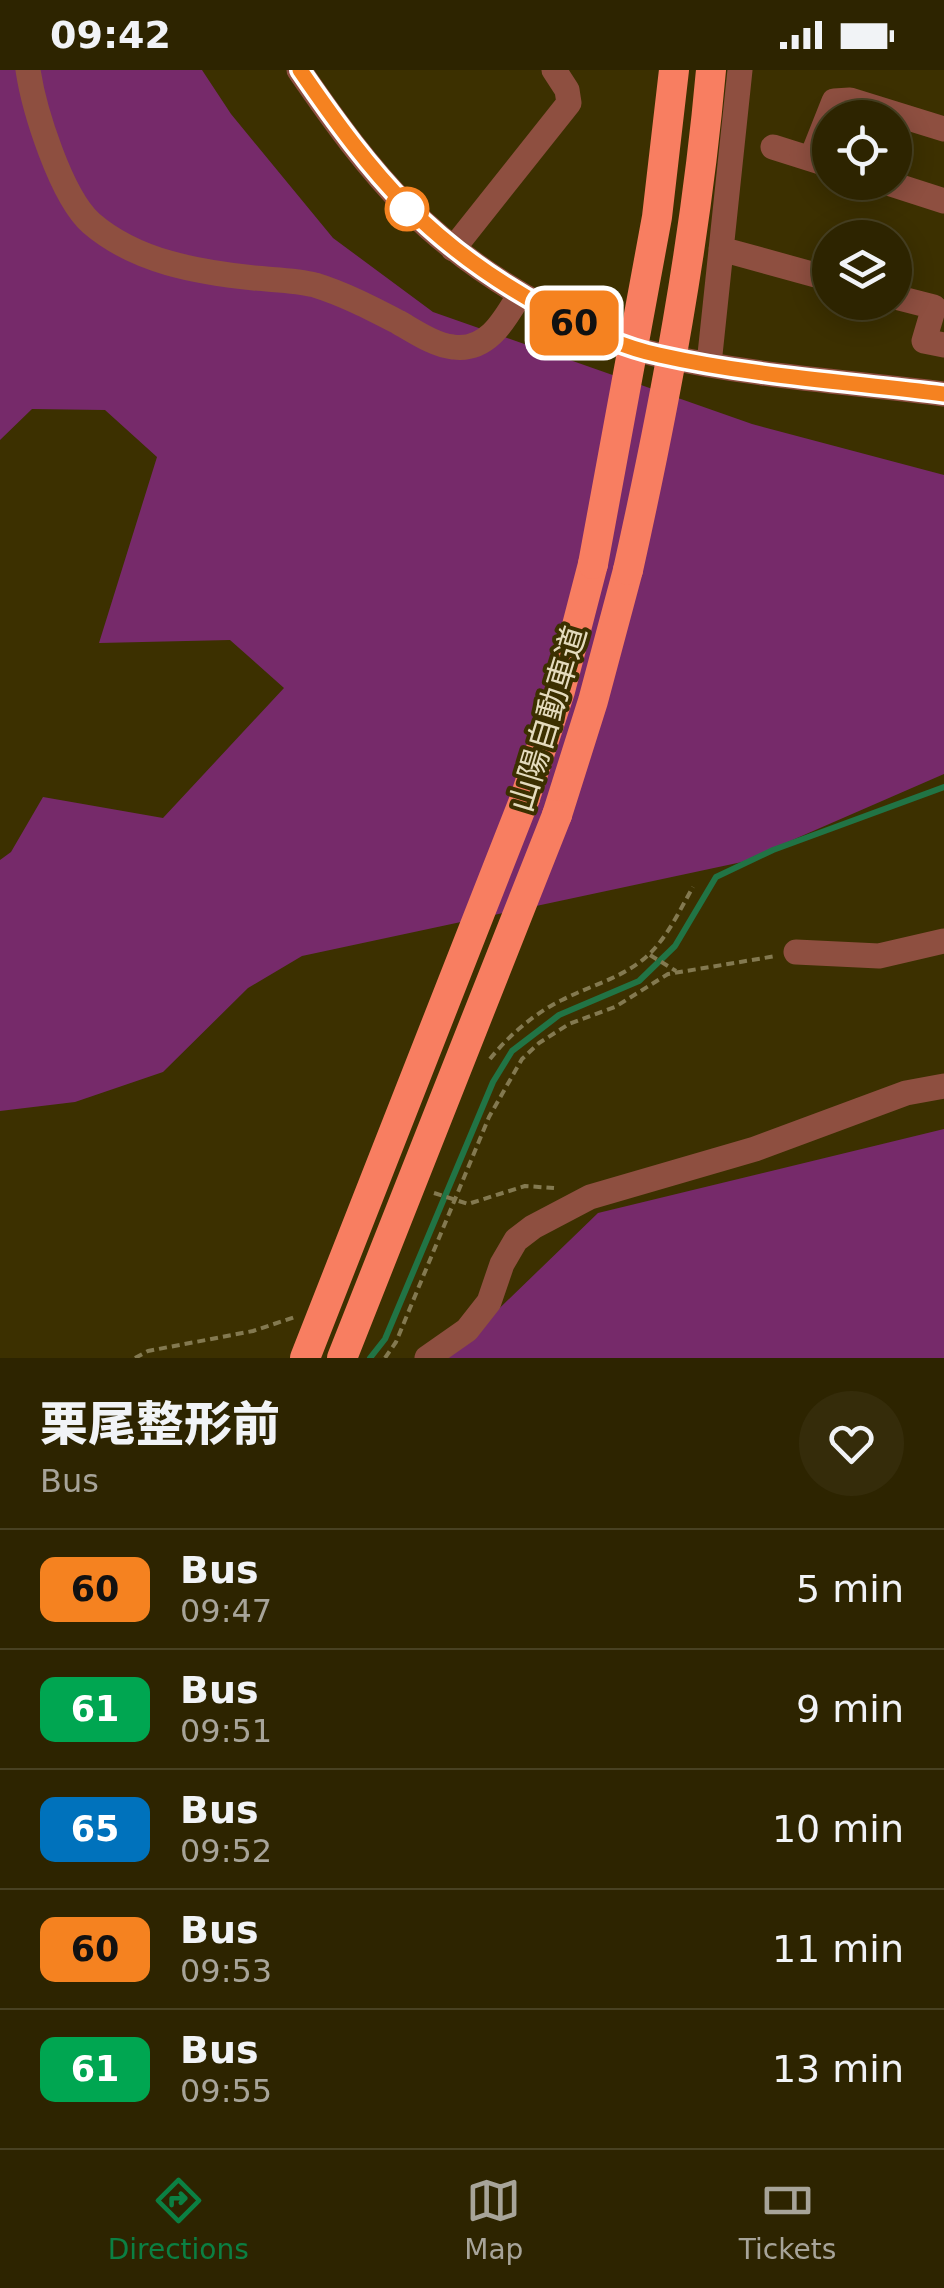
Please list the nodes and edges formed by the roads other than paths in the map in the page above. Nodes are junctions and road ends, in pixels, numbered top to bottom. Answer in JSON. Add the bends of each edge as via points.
{"nodes":[{"id":1,"x":28,"y":70,"type":"edge"},
{"id":2,"x":301,"y":70,"type":"edge"},
{"id":3,"x":554,"y":70,"type":"edge"},
{"id":4,"x":674,"y":70,"type":"edge"},
{"id":5,"x":711,"y":70,"type":"edge"},
{"id":6,"x":740,"y":70,"type":"edge"},
{"id":7,"x":912,"y":119,"type":"edge"},
{"id":8,"x":944,"y":129,"type":"edge"},
{"id":9,"x":773,"y":148,"type":"dead end"},
{"id":10,"x":812,"y":159,"type":"edge"},
{"id":11,"x":912,"y":191,"type":"edge"},
{"id":12,"x":944,"y":202,"type":"edge"},
{"id":13,"x":453,"y":249,"type":"junction"},
{"id":14,"x":721,"y":250,"type":"junction"},
{"id":15,"x":812,"y":274,"type":"edge"},
{"id":16,"x":520,"y":294,"type":"junction"},
{"id":17,"x":912,"y":301,"type":"edge"},
{"id":18,"x":944,"y":345,"type":"edge"},
{"id":19,"x":709,"y":364,"type":"junction"},
{"id":20,"x":944,"y":394,"type":"edge"},
{"id":21,"x":944,"y":942,"type":"edge"},
{"id":22,"x":796,"y":952,"type":"road end"},
{"id":23,"x":944,"y":1086,"type":"edge"},
{"id":24,"x":305,"y":1358,"type":"edge"},
{"id":25,"x":342,"y":1358,"type":"edge"},
{"id":26,"x":427,"y":1358,"type":"edge"}],
"edges":[{"from":1,"to":16,"type":"street","via":[[67,192],[90,222],[139,252],[213,274],[312,284],[455,348],[482,343]]},
{"from":2,"to":13,"type":"street","via":[[386,188]]},
{"from":3,"to":13,"type":"street","via":[[569,102]]},
{"from":4,"to":24,"type":"highway","name":"山陽自動車道","bridge":true,"via":[[657,217],[593,564],[560,691],[525,798]]},
{"from":5,"to":25,"type":"highway","name":"山陽自動車道","bridge":true,"via":[[662,420],[593,701],[557,815]]},
{"from":6,"to":14,"type":"street"},
{"from":7,"to":8,"type":"street"},
{"from":9,"to":10,"type":"street"},
{"from":11,"to":12,"type":"street"},
{"from":13,"to":16,"type":"street"},
{"from":14,"to":15,"type":"street"},
{"from":14,"to":19,"type":"street"},
{"from":16,"to":19,"type":"street","via":[[613,340]]},
{"from":17,"to":18,"type":"street","via":[[934,307],[924,341]]},
{"from":19,"to":20,"type":"street"},
{"from":21,"to":22,"type":"street","via":[[879,956]]},
{"from":23,"to":26,"type":"street","via":[[590,1197],[516,1240],[468,1330]]}]}
